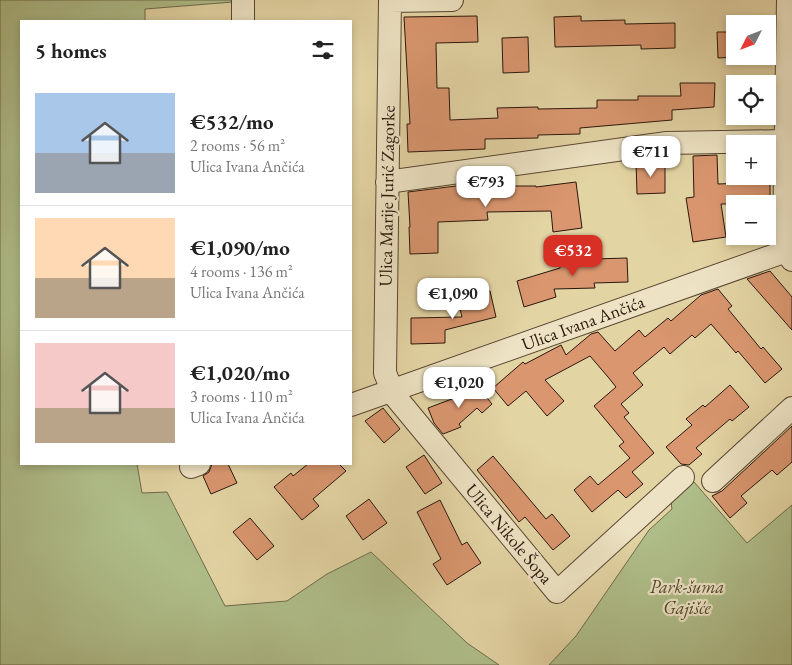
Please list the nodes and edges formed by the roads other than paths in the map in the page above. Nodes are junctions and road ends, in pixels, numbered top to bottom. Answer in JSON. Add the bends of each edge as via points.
{"nodes":[{"id":1,"x":243,"y":0,"type":"edge"},
{"id":2,"x":390,"y":0,"type":"edge"},
{"id":3,"x":452,"y":0,"type":"edge"},
{"id":4,"x":788,"y":0,"type":"edge"},
{"id":5,"x":243,"y":20,"type":"edge"},
{"id":6,"x":789,"y":108,"type":"edge"},
{"id":7,"x":784,"y":141,"type":"junction"},
{"id":8,"x":387,"y":182,"type":"junction"},
{"id":9,"x":790,"y":253,"type":"edge"},
{"id":10,"x":391,"y":390,"type":"junction"},
{"id":11,"x":352,"y":405,"type":"edge"},
{"id":12,"x":792,"y":408,"type":"edge"},
{"id":13,"x":683,"y":477,"type":"dead end"},
{"id":14,"x":713,"y":481,"type":"dead end"}],
"edges":[{"from":1,"to":5,"type":"street"},
{"from":2,"to":3,"type":"street"},
{"from":2,"to":8,"type":"street","name":"Ulica Marije Jurić Zagorke"},
{"from":4,"to":6,"type":"street"},
{"from":6,"to":7,"type":"street"},
{"from":7,"to":8,"type":"street","via":[[667,143]]},
{"from":7,"to":9,"type":"street","via":[[784,235]]},
{"from":8,"to":10,"type":"street","name":"Ulica Marije Jurić Zagorke","via":[[385,373]]},
{"from":9,"to":10,"type":"street","name":"Ulica Ivana Ančića"},
{"from":10,"to":11,"type":"street","name":"Ulica Ivana Ančića"},
{"from":10,"to":13,"type":"street","name":"Ulica Nikole Šopa","via":[[557,592]]},
{"from":12,"to":14,"type":"street"}]}
